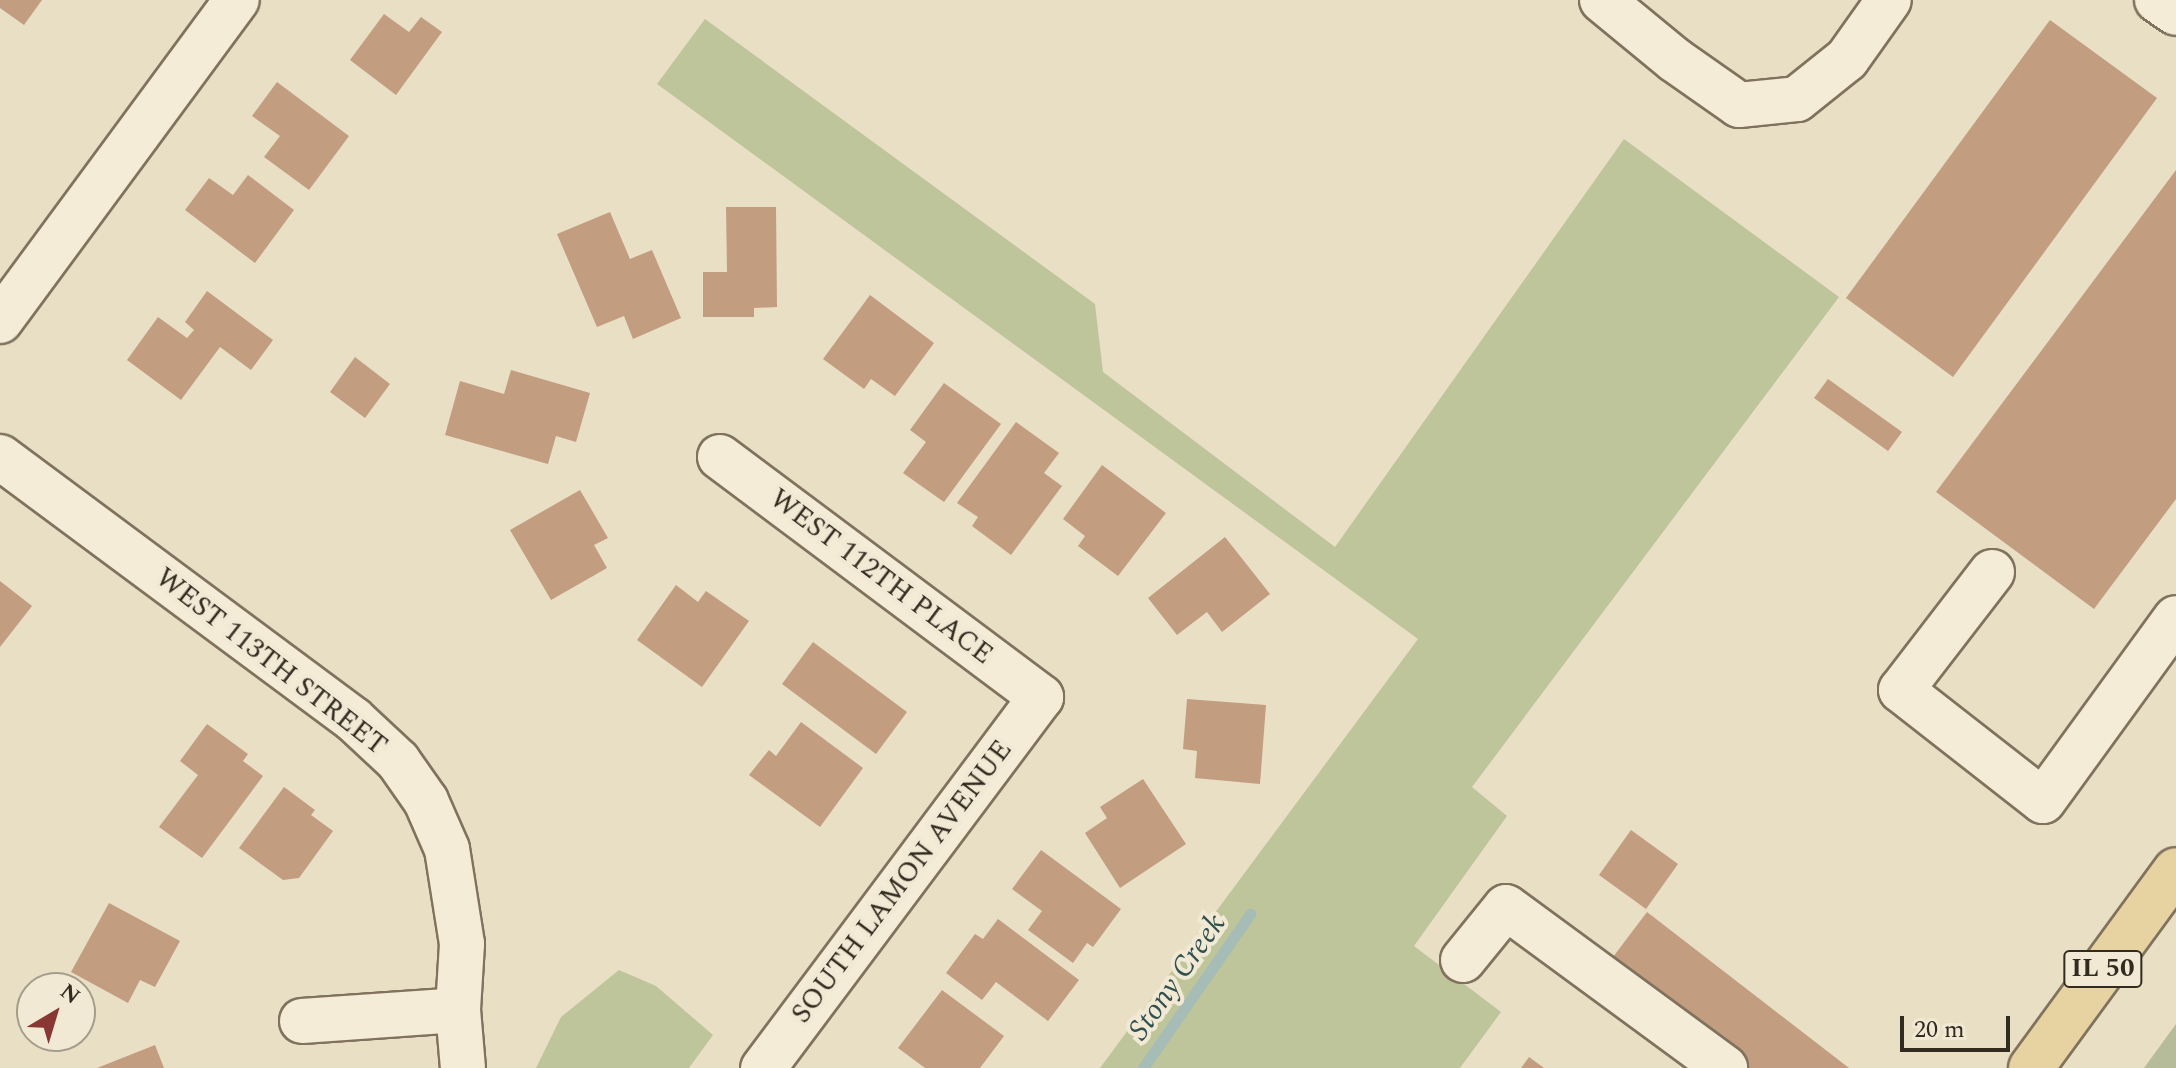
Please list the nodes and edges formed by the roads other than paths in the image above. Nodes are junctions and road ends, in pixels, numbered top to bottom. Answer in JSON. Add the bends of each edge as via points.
{"nodes":[{"id":1,"x":237,"y":0,"type":"edge"},
{"id":2,"x":1602,"y":0,"type":"edge"},
{"id":3,"x":1889,"y":0,"type":"edge"},
{"id":4,"x":2157,"y":0,"type":"edge"},
{"id":5,"x":2176,"y":13,"type":"edge"},
{"id":6,"x":0,"y":321,"type":"edge"},
{"id":7,"x":0,"y":457,"type":"edge"},
{"id":8,"x":720,"y":457,"type":"dead end"},
{"id":9,"x":1992,"y":572,"type":"dead end"},
{"id":10,"x":2174,"y":625,"type":"edge"},
{"id":11,"x":1041,"y":697,"type":"joint"},
{"id":12,"x":2176,"y":870,"type":"edge"},
{"id":13,"x":1463,"y":960,"type":"dead end"},
{"id":14,"x":458,"y":1010,"type":"junction"},
{"id":15,"x":302,"y":1021,"type":"dead end"},
{"id":16,"x":463,"y":1068,"type":"edge"},
{"id":17,"x":763,"y":1068,"type":"edge"},
{"id":18,"x":1725,"y":1068,"type":"edge"},
{"id":19,"x":2031,"y":1068,"type":"edge"}],
"edges":[{"from":1,"to":6,"type":"street"},
{"from":2,"to":3,"type":"street","via":[[1739,105],[1797,99],[1847,59]]},
{"from":4,"to":5,"type":"street"},
{"from":7,"to":14,"type":"street","name":"WEST 113TH STREET","via":[[353,719],[398,761],[426,801],[447,849],[462,944]]},
{"from":8,"to":11,"type":"street","name":"WEST 112TH PLACE"},
{"from":9,"to":10,"type":"street","via":[[1901,690],[2043,801]]},
{"from":11,"to":17,"type":"street","name":"SOUTH LAMON AVENUE"},
{"from":12,"to":19,"type":"main road","number":"IL 50"},
{"from":13,"to":18,"type":"street","via":[[1506,907]]},
{"from":14,"to":15,"type":"street"},
{"from":14,"to":16,"type":"street","name":"WEST 113TH STREET"}]}
